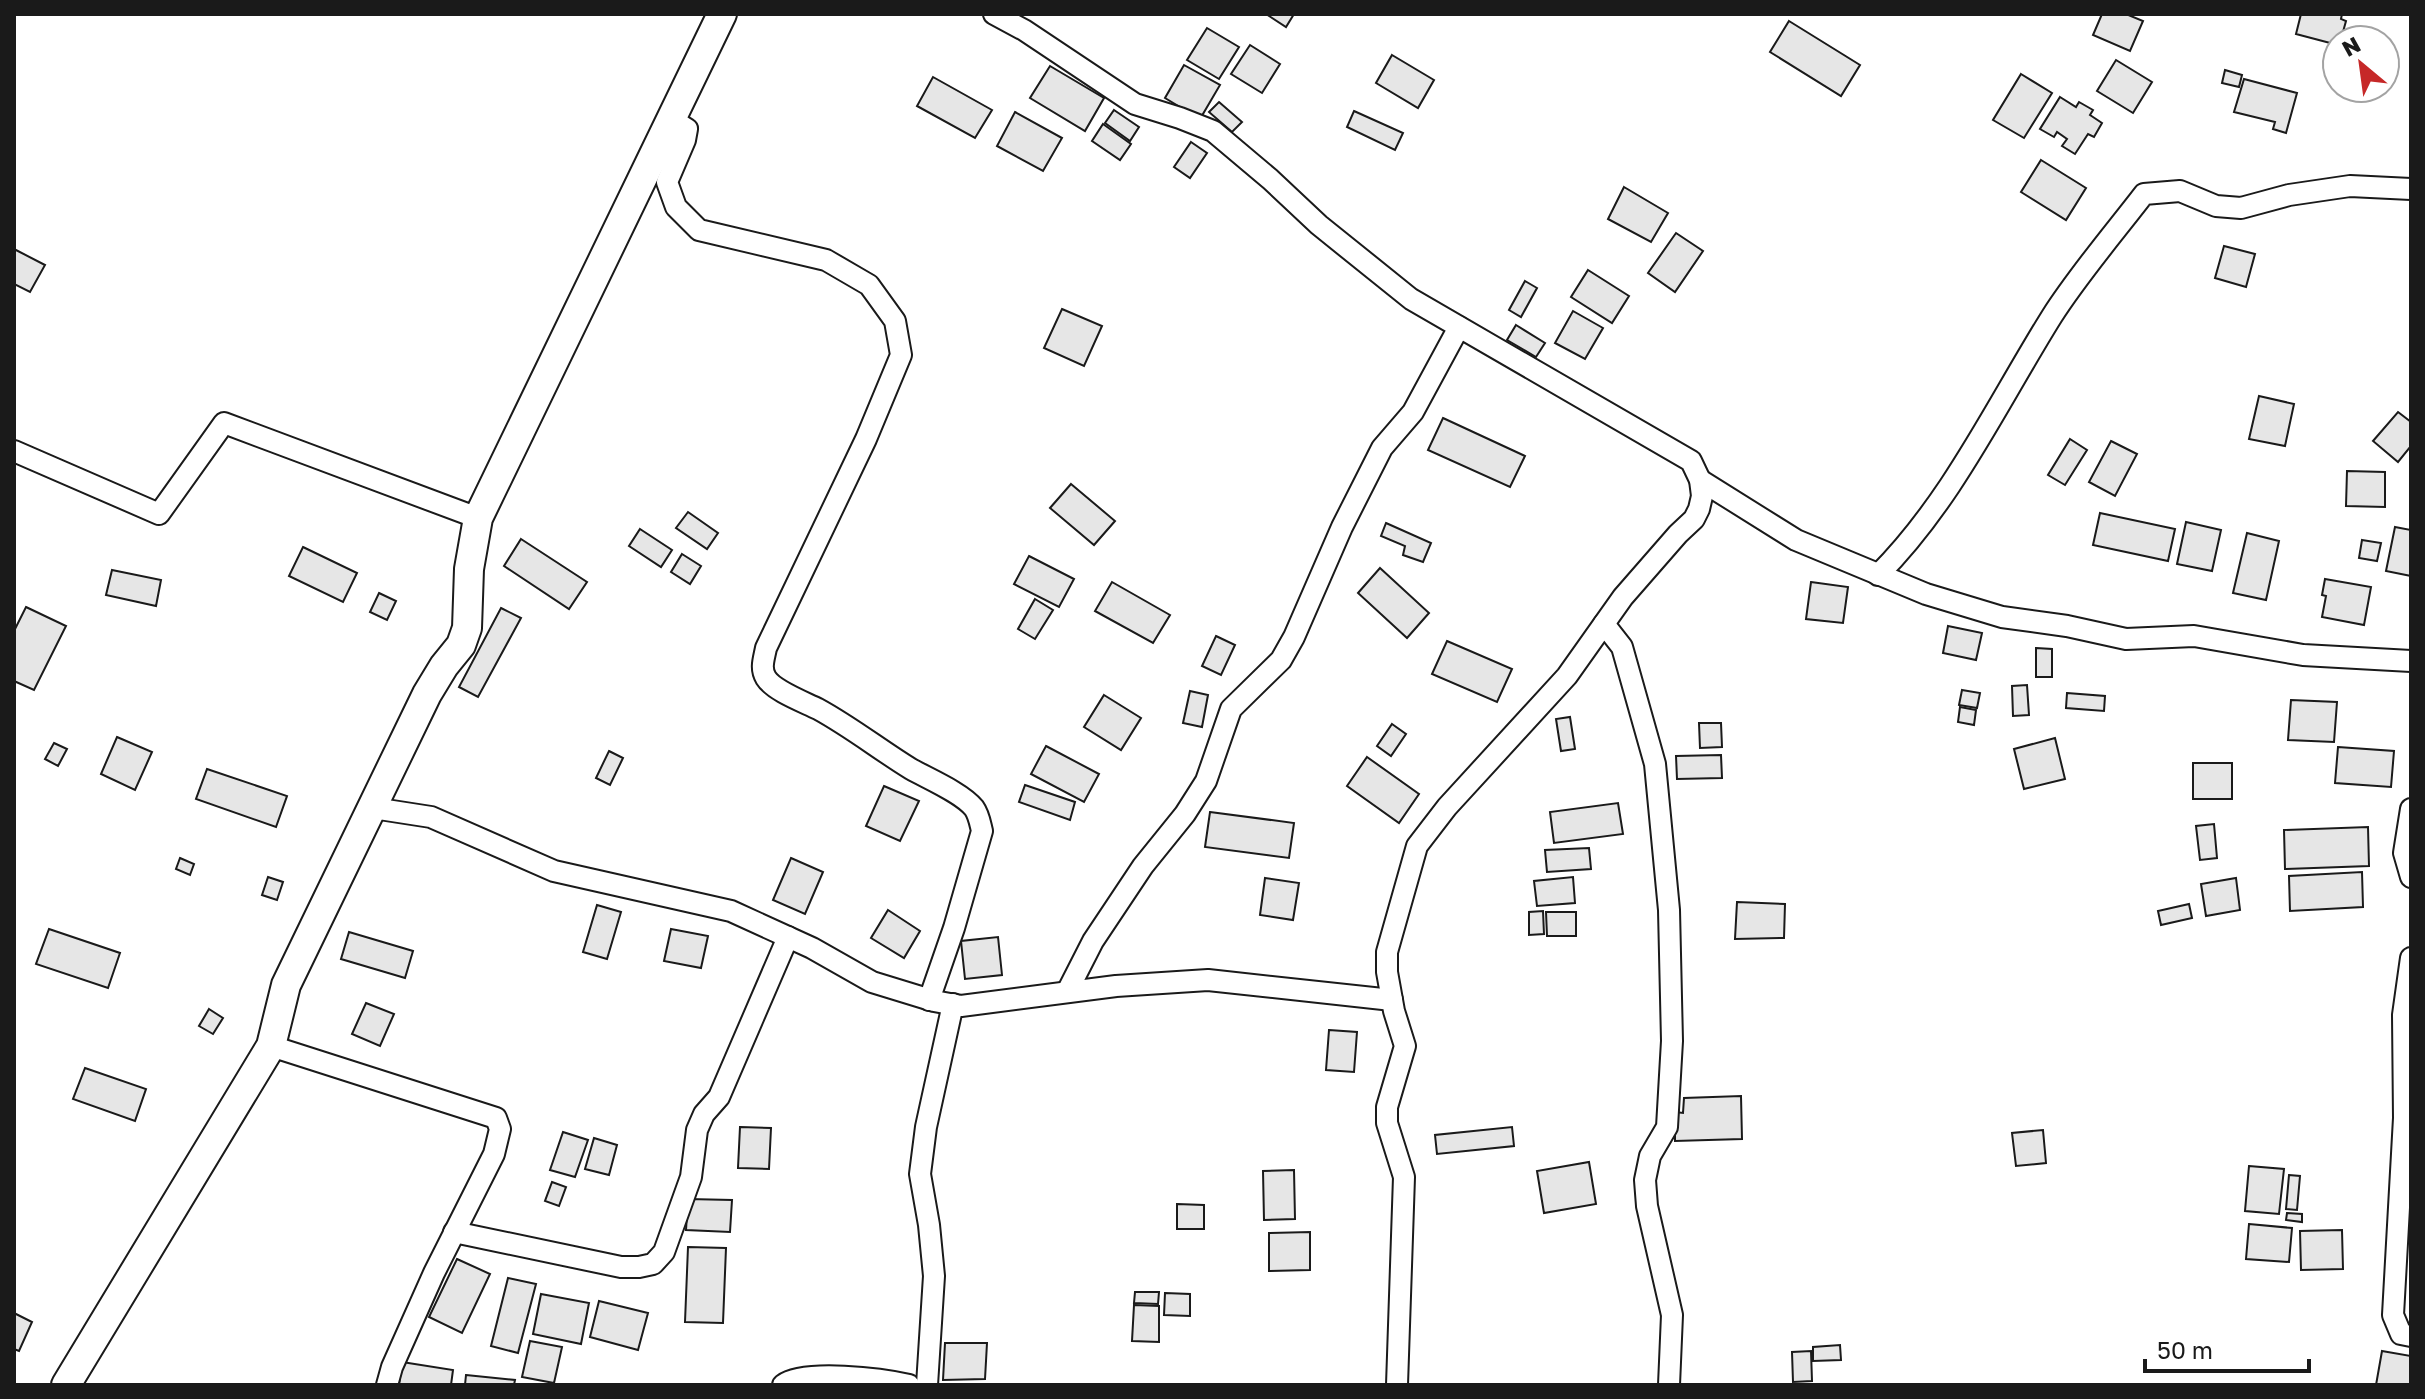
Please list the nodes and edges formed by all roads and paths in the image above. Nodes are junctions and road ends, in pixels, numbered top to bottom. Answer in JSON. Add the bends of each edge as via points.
{"nodes":[{"id":1,"x":722,"y":14,"type":"edge"},
{"id":2,"x":994,"y":14,"type":"edge"},
{"id":3,"x":671,"y":119,"type":"junction"},
{"id":4,"x":2411,"y":189,"type":"edge"},
{"id":5,"x":1459,"y":327,"type":"junction"},
{"id":6,"x":14,"y":451,"type":"edge"},
{"id":7,"x":1700,"y":480,"type":"junction"},
{"id":8,"x":478,"y":518,"type":"junction"},
{"id":9,"x":1878,"y":575,"type":"junction"},
{"id":10,"x":1604,"y":624,"type":"junction"},
{"id":11,"x":2411,"y":661,"type":"edge"},
{"id":12,"x":373,"y":808,"type":"junction"},
{"id":13,"x":2411,"y":809,"type":"edge"},
{"id":14,"x":2411,"y":877,"type":"edge"},
{"id":15,"x":788,"y":937,"type":"junction"},
{"id":16,"x":2411,"y":958,"type":"edge"},
{"id":17,"x":1067,"y":992,"type":"junction"},
{"id":18,"x":929,"y":1000,"type":"junction"},
{"id":19,"x":1392,"y":1000,"type":"junction"},
{"id":20,"x":953,"y":1004,"type":"junction"},
{"id":21,"x":271,"y":1046,"type":"junction"},
{"id":22,"x":454,"y":1232,"type":"junction"},
{"id":23,"x":2411,"y":1336,"type":"edge"},
{"id":24,"x":66,"y":1385,"type":"edge"},
{"id":25,"x":387,"y":1385,"type":"edge"},
{"id":26,"x":783,"y":1385,"type":"edge"},
{"id":27,"x":909,"y":1385,"type":"edge"},
{"id":28,"x":927,"y":1385,"type":"edge"},
{"id":29,"x":1397,"y":1385,"type":"edge"},
{"id":30,"x":1669,"y":1385,"type":"edge"}],
"edges":[{"from":1,"to":3,"type":"street"},
{"from":2,"to":5,"type":"street","via":[[1135,104],[1213,131],[1411,299]]},
{"from":3,"to":8,"type":"street"},
{"from":3,"to":18,"type":"street","via":[[687,129],[667,182],[676,207],[699,230],[826,260],[869,285],[895,321],[901,355],[762,666],[771,684],[953,793],[979,818],[982,831]]},
{"from":4,"to":9,"type":"street","via":[[2350,186],[2241,208],[2216,206],[2180,191],[2144,194],[2054,313],[1936,508]]},
{"from":5,"to":7,"type":"street","via":[[1691,461]]},
{"from":5,"to":17,"type":"street","via":[[1413,412],[1382,448],[1281,660],[1231,709],[1206,781],[1093,941]]},
{"from":6,"to":8,"type":"street","via":[[159,514],[224,423]]},
{"from":7,"to":9,"type":"street","via":[[1796,540]]},
{"from":7,"to":10,"type":"street","via":[[1702,496],[1694,519]]},
{"from":8,"to":12,"type":"street","via":[[461,645],[427,694]]},
{"from":9,"to":11,"type":"street","via":[[2002,617],[2126,639],[2194,636],[2303,655]]},
{"from":10,"to":19,"type":"street","via":[[1567,676],[1417,846],[1387,952]]},
{"from":10,"to":30,"type":"street","via":[[1622,647],[1655,764],[1669,910],[1672,1041],[1667,1127],[1650,1156],[1645,1180],[1672,1315]]},
{"from":12,"to":15,"type":"street","via":[[431,817],[554,871],[731,911]]},
{"from":12,"to":21,"type":"street","via":[[286,985]]},
{"from":13,"to":14,"type":"street","via":[[2404,853]]},
{"from":15,"to":18,"type":"street","via":[[872,982]]},
{"from":15,"to":22,"type":"street","via":[[719,1097],[697,1130],[691,1177],[667,1245],[653,1264],[621,1267]]},
{"from":16,"to":23,"type":"street","via":[[2403,1015],[2404,1118],[2393,1315],[2401,1334]]},
{"from":17,"to":19,"type":"street","via":[[1208,980]]},
{"from":17,"to":20,"type":"street"},
{"from":18,"to":20,"type":"street"},
{"from":19,"to":29,"type":"street","via":[[1405,1046],[1387,1107],[1404,1177]]},
{"from":20,"to":28,"type":"street","via":[[920,1174],[934,1276]]},
{"from":21,"to":22,"type":"street","via":[[496,1118],[500,1129],[494,1154]]},
{"from":21,"to":24,"type":"street"},
{"from":22,"to":25,"type":"street"},
{"from":26,"to":27,"type":"street","via":[[807,1377],[886,1379]]}]}
